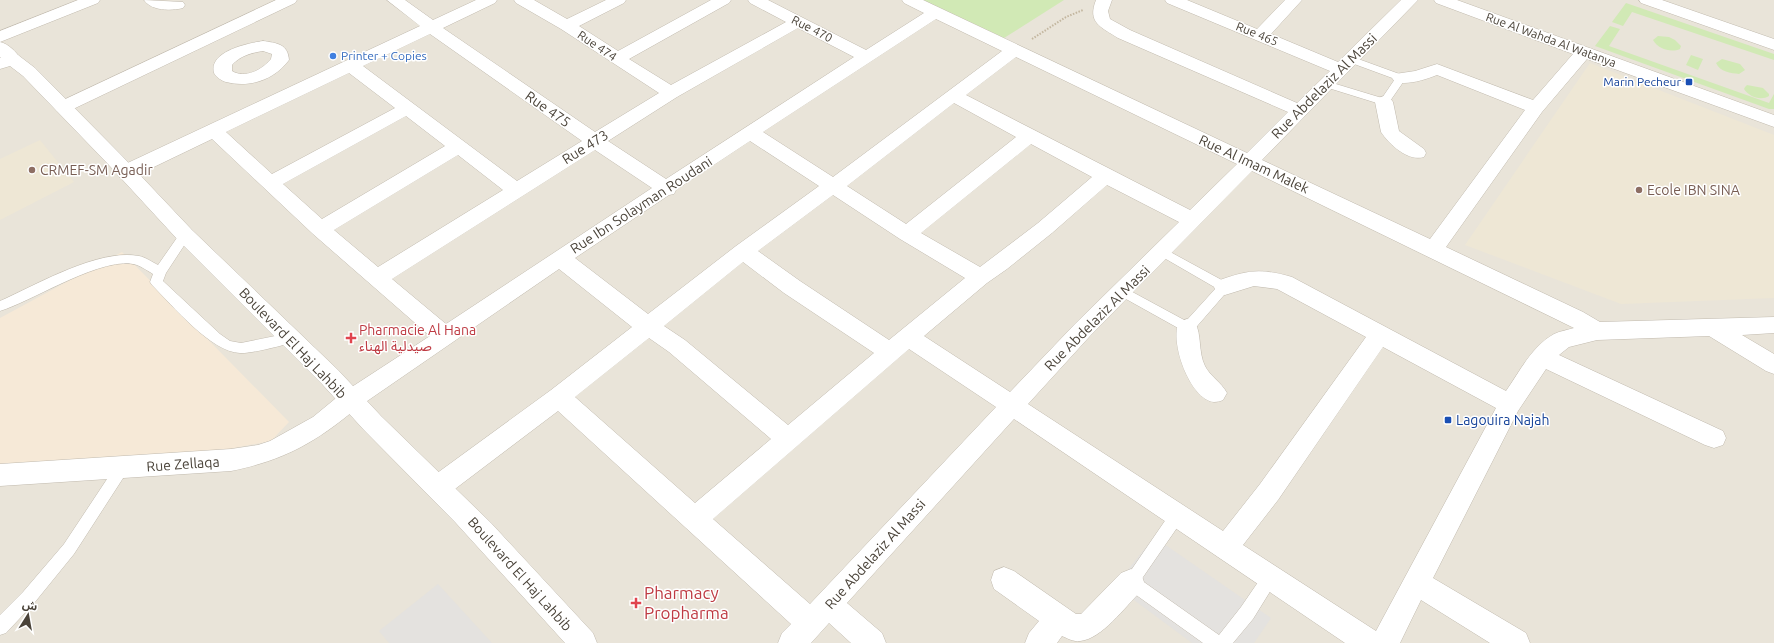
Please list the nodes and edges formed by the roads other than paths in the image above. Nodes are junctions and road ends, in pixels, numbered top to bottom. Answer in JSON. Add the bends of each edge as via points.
{"nodes":[{"id":1,"x":92,"y":0,"type":"edge"},
{"id":2,"x":152,"y":0,"type":"edge"},
{"id":3,"x":289,"y":0,"type":"edge"},
{"id":4,"x":395,"y":0,"type":"edge"},
{"id":5,"x":489,"y":0,"type":"edge"},
{"id":6,"x":522,"y":0,"type":"edge"},
{"id":7,"x":618,"y":0,"type":"edge"},
{"id":8,"x":723,"y":0,"type":"edge"},
{"id":9,"x":756,"y":0,"type":"edge"},
{"id":10,"x":910,"y":0,"type":"edge"},
{"id":11,"x":1173,"y":0,"type":"edge"},
{"id":12,"x":1294,"y":0,"type":"edge"},
{"id":13,"x":1410,"y":0,"type":"edge"},
{"id":14,"x":1442,"y":0,"type":"edge"},
{"id":15,"x":1647,"y":0,"type":"edge"},
{"id":16,"x":1103,"y":1,"type":"edge"},
{"id":17,"x":177,"y":5,"type":"dead end"},
{"id":18,"x":936,"y":12,"type":"junction"},
{"id":19,"x":797,"y":22,"type":"junction"},
{"id":20,"x":567,"y":26,"type":"junction"},
{"id":21,"x":430,"y":27,"type":"junction"},
{"id":22,"x":216,"y":34,"type":"junction"},
{"id":23,"x":1260,"y":36,"type":"junction"},
{"id":24,"x":0,"y":37,"type":"edge"},
{"id":25,"x":1774,"y":45,"type":"edge"},
{"id":26,"x":1014,"y":50,"type":"junction"},
{"id":27,"x":238,"y":52,"type":"junction"},
{"id":28,"x":1584,"y":52,"type":"junction"},
{"id":29,"x":4,"y":57,"type":"edge"},
{"id":30,"x":867,"y":57,"type":"junction"},
{"id":31,"x":616,"y":59,"type":"junction"},
{"id":32,"x":350,"y":65,"type":"junction"},
{"id":33,"x":1339,"y":70,"type":"junction"},
{"id":34,"x":264,"y":74,"type":"junction"},
{"id":35,"x":1401,"y":78,"type":"junction"},
{"id":36,"x":671,"y":93,"type":"junction"},
{"id":37,"x":285,"y":96,"type":"junction"},
{"id":38,"x":954,"y":96,"type":"junction"},
{"id":39,"x":1384,"y":102,"type":"junction"},
{"id":40,"x":63,"y":108,"type":"junction"},
{"id":41,"x":1536,"y":108,"type":"junction"},
{"id":42,"x":406,"y":109,"type":"junction"},
{"id":43,"x":1300,"y":111,"type":"junction"},
{"id":44,"x":1774,"y":121,"type":"edge"},
{"id":45,"x":213,"y":130,"type":"junction"},
{"id":46,"x":750,"y":132,"type":"junction"},
{"id":47,"x":1029,"y":136,"type":"junction"},
{"id":48,"x":595,"y":142,"type":"junction"},
{"id":49,"x":458,"y":147,"type":"junction"},
{"id":50,"x":1417,"y":153,"type":"dead end"},
{"id":51,"x":1249,"y":162,"type":"junction"},
{"id":52,"x":126,"y":172,"type":"junction"},
{"id":53,"x":1105,"y":176,"type":"junction"},
{"id":54,"x":270,"y":183,"type":"junction"},
{"id":55,"x":833,"y":186,"type":"junction"},
{"id":56,"x":666,"y":189,"type":"junction"},
{"id":57,"x":516,"y":190,"type":"junction"},
{"id":58,"x":1192,"y":220,"type":"junction"},
{"id":59,"x":320,"y":229,"type":"junction"},
{"id":60,"x":907,"y":234,"type":"junction"},
{"id":61,"x":185,"y":235,"type":"junction"},
{"id":62,"x":1434,"y":249,"type":"junction"},
{"id":63,"x":743,"y":251,"type":"junction"},
{"id":64,"x":1163,"y":252,"type":"junction"},
{"id":65,"x":560,"y":258,"type":"junction"},
{"id":66,"x":160,"y":272,"type":"junction"},
{"id":67,"x":980,"y":277,"type":"junction"},
{"id":68,"x":377,"y":278,"type":"junction"},
{"id":69,"x":1225,"y":287,"type":"junction"},
{"id":70,"x":1121,"y":291,"type":"junction"},
{"id":71,"x":0,"y":306,"type":"edge"},
{"id":72,"x":1774,"y":325,"type":"edge"},
{"id":73,"x":649,"y":326,"type":"junction"},
{"id":74,"x":1712,"y":327,"type":"junction"},
{"id":75,"x":1187,"y":328,"type":"junction"},
{"id":76,"x":1597,"y":332,"type":"junction"},
{"id":77,"x":1380,"y":334,"type":"junction"},
{"id":78,"x":445,"y":336,"type":"junction"},
{"id":79,"x":290,"y":338,"type":"junction"},
{"id":80,"x":899,"y":345,"type":"junction"},
{"id":81,"x":1542,"y":357,"type":"junction"},
{"id":82,"x":1774,"y":365,"type":"edge"},
{"id":83,"x":1215,"y":393,"type":"dead end"},
{"id":84,"x":559,"y":397,"type":"junction"},
{"id":85,"x":349,"y":401,"type":"junction"},
{"id":86,"x":1510,"y":404,"type":"junction"},
{"id":87,"x":1012,"y":406,"type":"junction"},
{"id":88,"x":788,"y":438,"type":"junction"},
{"id":89,"x":1714,"y":438,"type":"dead end"},
{"id":90,"x":122,"y":468,"type":"junction"},
{"id":91,"x":0,"y":474,"type":"edge"},
{"id":92,"x":438,"y":487,"type":"junction"},
{"id":93,"x":1176,"y":516,"type":"junction"},
{"id":94,"x":695,"y":518,"type":"junction"},
{"id":95,"x":1225,"y":548,"type":"junction"},
{"id":96,"x":1271,"y":577,"type":"junction"},
{"id":97,"x":1004,"y":580,"type":"dead end"},
{"id":98,"x":1131,"y":582,"type":"junction"},
{"id":99,"x":1416,"y":582,"type":"junction"},
{"id":100,"x":820,"y":614,"type":"junction"},
{"id":101,"x":1059,"y":618,"type":"junction"},
{"id":102,"x":0,"y":627,"type":"edge"},
{"id":103,"x":582,"y":643,"type":"edge"},
{"id":104,"x":792,"y":643,"type":"edge"},
{"id":105,"x":872,"y":643,"type":"edge"},
{"id":106,"x":1039,"y":643,"type":"edge"},
{"id":107,"x":1217,"y":643,"type":"edge"},
{"id":108,"x":1223,"y":643,"type":"edge"},
{"id":109,"x":1369,"y":643,"type":"edge"},
{"id":110,"x":1385,"y":643,"type":"edge"},
{"id":111,"x":1516,"y":643,"type":"edge"}],
"edges":[{"from":1,"to":24,"type":"street"},
{"from":2,"to":17,"type":"street","via":[[160,4]]},
{"from":3,"to":22,"type":"street"},
{"from":4,"to":21,"type":"street","name":"Rue 475"},
{"from":5,"to":21,"type":"street"},
{"from":6,"to":20,"type":"street","name":"Rue 474"},
{"from":7,"to":20,"type":"street"},
{"from":8,"to":31,"type":"street"},
{"from":9,"to":19,"type":"street","name":"Rue 470"},
{"from":10,"to":18,"type":"street","name":"Rue Al Imam Malek"},
{"from":11,"to":23,"type":"street","name":"Rue 465"},
{"from":12,"to":23,"type":"street"},
{"from":13,"to":33,"type":"street","name":"Rue Abdelaziz Al Massi"},
{"from":14,"to":28,"type":"street","name":"Rue Al Wahda Al Watanya"},
{"from":15,"to":25,"type":"street"},
{"from":16,"to":43,"type":"street","via":[[1100,11],[1103,21],[1124,34]]},
{"from":18,"to":26,"type":"street","name":"Rue Al Imam Malek"},
{"from":18,"to":30,"type":"street","name":"Rue Ibn Solayman Roudani"},
{"from":19,"to":30,"type":"street","name":"Rue 470"},
{"from":19,"to":36,"type":"street","name":"Rue 473"},
{"from":20,"to":31,"type":"street","name":"Rue 474"},
{"from":21,"to":32,"type":"street"},
{"from":21,"to":48,"type":"street","name":"Rue 475"},
{"from":22,"to":27,"type":"street"},
{"from":22,"to":40,"type":"street"},
{"from":23,"to":33,"type":"street","name":"Rue 465"},
{"from":26,"to":38,"type":"street"},
{"from":26,"to":51,"type":"street","name":"Rue Al Imam Malek"},
{"from":27,"to":34,"type":"street","via":[[222,65],[226,76],[247,78]]},
{"from":27,"to":34,"type":"street","via":[[262,46],[280,52],[280,60]]},
{"from":28,"to":41,"type":"street"},
{"from":28,"to":44,"type":"street","name":"Rue Al Wahda Al Watanya"},
{"from":29,"to":40,"type":"street","name":"Boulevard El Haj Lahbib","via":[[29,72]]},
{"from":30,"to":46,"type":"street","name":"Rue Ibn Solayman Roudani"},
{"from":31,"to":36,"type":"street","name":"Rue 474"},
{"from":32,"to":37,"type":"street"},
{"from":32,"to":42,"type":"street"},
{"from":33,"to":35,"type":"lane"},
{"from":33,"to":39,"type":"lane"},
{"from":33,"to":43,"type":"street","name":"Rue Abdelaziz Al Massi"},
{"from":34,"to":37,"type":"street"},
{"from":35,"to":39,"type":"lane"},
{"from":35,"to":41,"type":"street","via":[[1418,76],[1437,69]]},
{"from":36,"to":48,"type":"street","name":"Rue 473"},
{"from":37,"to":45,"type":"street"},
{"from":38,"to":47,"type":"street"},
{"from":38,"to":55,"type":"street"},
{"from":39,"to":50,"type":"street","via":[[1390,132]]},
{"from":40,"to":52,"type":"street","name":"Boulevard El Haj Lahbib"},
{"from":41,"to":62,"type":"street"},
{"from":42,"to":49,"type":"street"},
{"from":42,"to":54,"type":"street"},
{"from":43,"to":51,"type":"street","name":"Rue Abdelaziz Al Massi"},
{"from":45,"to":52,"type":"street"},
{"from":45,"to":54,"type":"street"},
{"from":46,"to":55,"type":"street"},
{"from":46,"to":56,"type":"street","name":"Rue Ibn Solayman Roudani"},
{"from":47,"to":53,"type":"street"},
{"from":47,"to":60,"type":"street"},
{"from":48,"to":56,"type":"street","name":"Rue 475"},
{"from":48,"to":57,"type":"street","name":"Rue 473"},
{"from":49,"to":57,"type":"street"},
{"from":49,"to":59,"type":"street"},
{"from":51,"to":58,"type":"street","name":"Rue Abdelaziz Al Massi"},
{"from":51,"to":62,"type":"street","name":"Rue Al Imam Malek"},
{"from":52,"to":61,"type":"street","name":"Boulevard El Haj Lahbib"},
{"from":53,"to":58,"type":"street"},
{"from":53,"to":67,"type":"street","via":[[1046,228]]},
{"from":54,"to":59,"type":"street"},
{"from":55,"to":60,"type":"street"},
{"from":55,"to":63,"type":"street"},
{"from":56,"to":65,"type":"street","name":"Rue Ibn Solayman Roudani"},
{"from":57,"to":68,"type":"street","name":"Rue 473"},
{"from":58,"to":64,"type":"street","name":"Rue Abdelaziz Al Massi"},
{"from":59,"to":68,"type":"street"},
{"from":60,"to":67,"type":"street"},
{"from":61,"to":66,"type":"lane"},
{"from":61,"to":79,"type":"street","name":"Boulevard El Haj Lahbib"},
{"from":62,"to":76,"type":"street","name":"Rue Al Imam Malek","via":[[1575,318]]},
{"from":63,"to":73,"type":"street"},
{"from":63,"to":80,"type":"street","via":[[792,286]]},
{"from":64,"to":69,"type":"lane"},
{"from":64,"to":70,"type":"street","name":"Rue Abdelaziz Al Massi"},
{"from":65,"to":73,"type":"street"},
{"from":65,"to":78,"type":"street","name":"Rue Ibn Solayman Roudani"},
{"from":66,"to":71,"type":"lane","via":[[138,260],[117,260],[90,266]]},
{"from":66,"to":79,"type":"lane","via":[[156,282],[215,338],[227,345],[241,348]]},
{"from":67,"to":80,"type":"street"},
{"from":68,"to":78,"type":"street"},
{"from":69,"to":75,"type":"lane"},
{"from":69,"to":77,"type":"street","via":[[1257,277],[1269,278],[1294,288]]},
{"from":70,"to":75,"type":"lane"},
{"from":70,"to":87,"type":"street","name":"Rue Abdelaziz Al Massi"},
{"from":72,"to":74,"type":"street"},
{"from":73,"to":84,"type":"street"},
{"from":73,"to":88,"type":"street"},
{"from":74,"to":76,"type":"street"},
{"from":74,"to":82,"type":"street"},
{"from":75,"to":83,"type":"street","via":[[1194,370]]},
{"from":76,"to":81,"type":"street","via":[[1562,340]]},
{"from":77,"to":86,"type":"street"},
{"from":77,"to":95,"type":"street","via":[[1269,492]]},
{"from":78,"to":85,"type":"street","name":"Rue Ibn Solayman Roudani"},
{"from":79,"to":85,"type":"street","name":"Boulevard El Haj Lahbib","via":[[330,377]]},
{"from":80,"to":87,"type":"street"},
{"from":80,"to":88,"type":"street"},
{"from":81,"to":86,"type":"street"},
{"from":81,"to":89,"type":"street"},
{"from":84,"to":92,"type":"street"},
{"from":84,"to":94,"type":"street"},
{"from":85,"to":90,"type":"street","name":"Rue Zellaqa","via":[[315,428],[284,445],[258,455],[231,460]]},
{"from":85,"to":92,"type":"street","name":"Boulevard El Haj Lahbib"},
{"from":86,"to":99,"type":"street"},
{"from":87,"to":93,"type":"street"},
{"from":87,"to":100,"type":"street","name":"Rue Abdelaziz Al Massi"},
{"from":88,"to":94,"type":"street"},
{"from":90,"to":91,"type":"street","name":"Rue Zellaqa"},
{"from":90,"to":102,"type":"lane","via":[[69,549]]},
{"from":92,"to":103,"type":"street","name":"Boulevard El Haj Lahbib","via":[[493,543]]},
{"from":93,"to":95,"type":"street"},
{"from":93,"to":98,"type":"lane"},
{"from":94,"to":100,"type":"street"},
{"from":95,"to":96,"type":"street"},
{"from":96,"to":108,"type":"lane"},
{"from":96,"to":109,"type":"street"},
{"from":97,"to":101,"type":"street"},
{"from":98,"to":101,"type":"street","via":[[1084,627],[1077,628]]},
{"from":98,"to":107,"type":"lane"},
{"from":99,"to":110,"type":"street"},
{"from":99,"to":111,"type":"street"},
{"from":100,"to":104,"type":"street","name":"Rue Abdelaziz Al Massi"},
{"from":100,"to":105,"type":"street"},
{"from":101,"to":106,"type":"street"}]}
